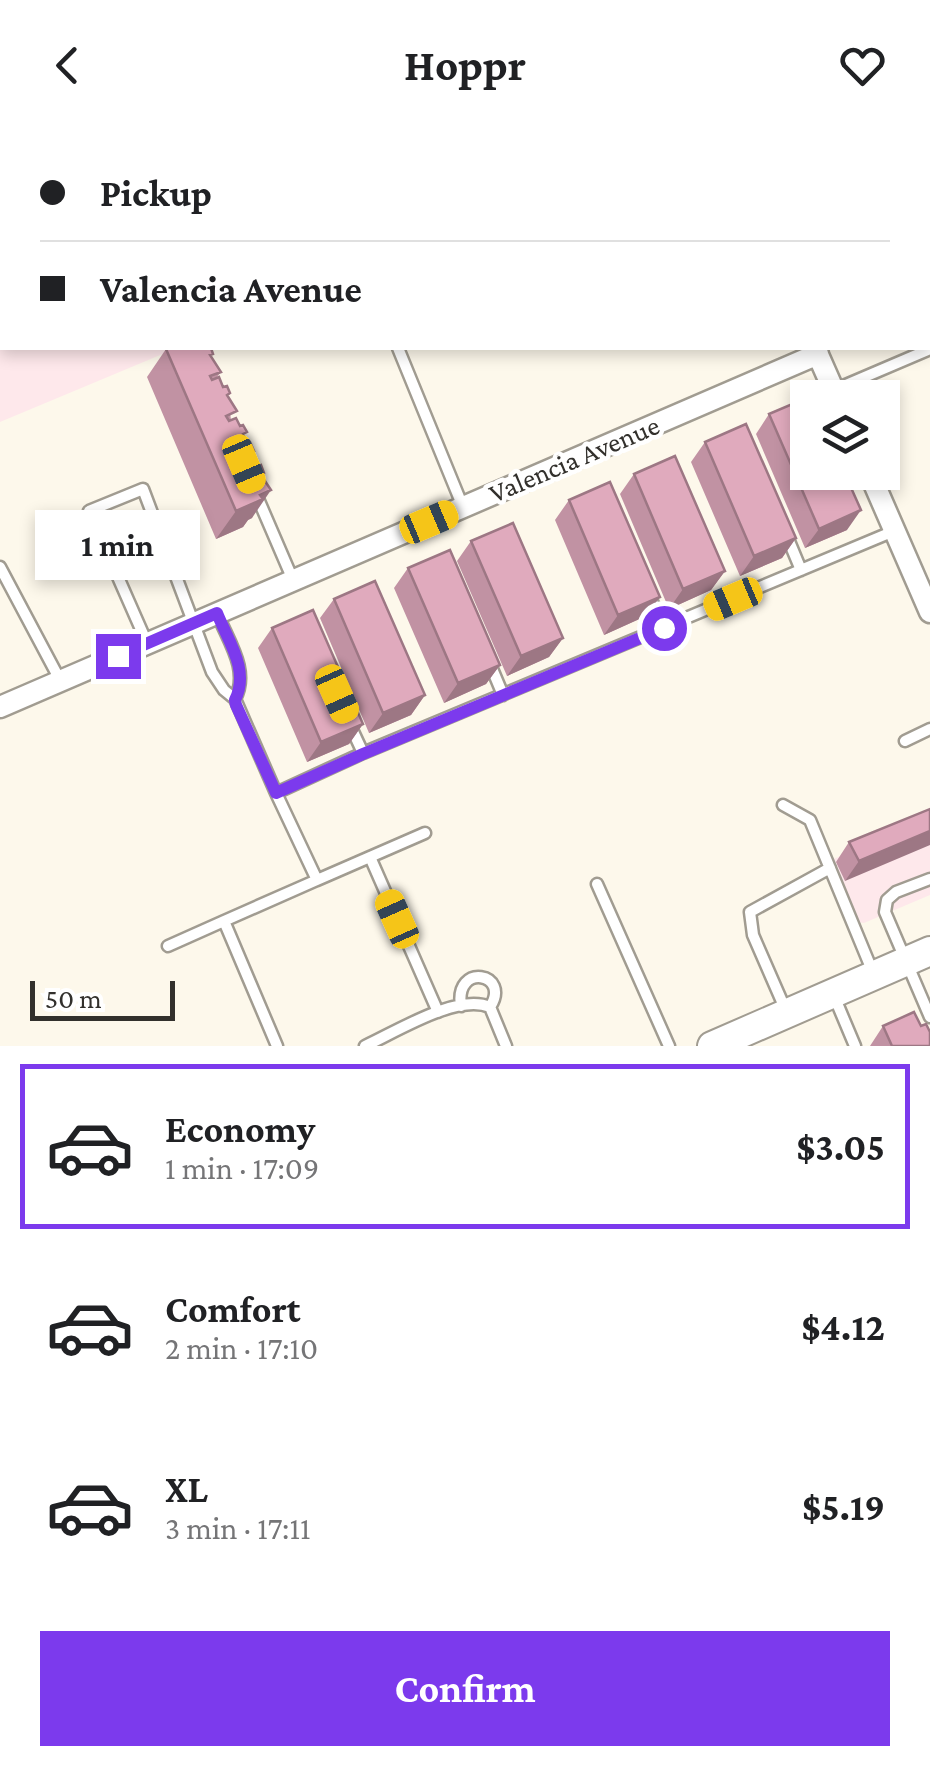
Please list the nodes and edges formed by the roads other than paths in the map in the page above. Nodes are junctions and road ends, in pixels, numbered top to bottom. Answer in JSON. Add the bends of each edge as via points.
{"nodes":[{"id":1,"x":399,"y":350,"type":"edge"},
{"id":2,"x":930,"y":350,"type":"edge"},
{"id":3,"x":817,"y":351,"type":"edge"},
{"id":4,"x":829,"y":380,"type":"edge"},
{"id":5,"x":865,"y":380,"type":"edge"},
{"id":6,"x":251,"y":482,"type":"edge"},
{"id":7,"x":877,"y":490,"type":"edge"},
{"id":8,"x":463,"y":507,"type":"junction"},
{"id":9,"x":778,"y":516,"type":"edge"},
{"id":10,"x":894,"y":530,"type":"junction"},
{"id":11,"x":0,"y":567,"type":"edge"},
{"id":12,"x":802,"y":570,"type":"junction"},
{"id":13,"x":293,"y":580,"type":"junction"},
{"id":14,"x":649,"y":593,"type":"edge"},
{"id":15,"x":930,"y":612,"type":"edge"},
{"id":16,"x":217,"y":613,"type":"junction"},
{"id":17,"x":195,"y":623,"type":"junction"},
{"id":18,"x":664,"y":628,"type":"junction"},
{"id":19,"x":147,"y":644,"type":"junction"},
{"id":20,"x":488,"y":660,"type":"edge"},
{"id":21,"x":61,"y":681,"type":"junction"},
{"id":22,"x":503,"y":695,"type":"junction"},
{"id":23,"x":235,"y":700,"type":"junction"},
{"id":24,"x":0,"y":707,"type":"edge"},
{"id":25,"x":348,"y":720,"type":"edge"},
{"id":26,"x":930,"y":729,"type":"edge"},
{"id":27,"x":905,"y":741,"type":"dead end"},
{"id":28,"x":363,"y":754,"type":"junction"},
{"id":29,"x":276,"y":793,"type":"junction"},
{"id":30,"x":783,"y":805,"type":"dead end"},
{"id":31,"x":426,"y":833,"type":"dead end"},
{"id":32,"x":370,"y":858,"type":"junction"},
{"id":33,"x":830,"y":868,"type":"junction"},
{"id":34,"x":930,"y":879,"type":"edge"},
{"id":35,"x":317,"y":880,"type":"junction"},
{"id":36,"x":598,"y":884,"type":"dead end"},
{"id":37,"x":224,"y":922,"type":"junction"},
{"id":38,"x":168,"y":946,"type":"dead end"},
{"id":39,"x":918,"y":956,"type":"edge"},
{"id":40,"x":874,"y":976,"type":"junction"},
{"id":41,"x":832,"y":994,"type":"junction"},
{"id":42,"x":461,"y":1006,"type":"junction"},
{"id":43,"x":490,"y":1007,"type":"junction"},
{"id":44,"x":438,"y":1012,"type":"junction"},
{"id":45,"x":787,"y":1014,"type":"junction"},
{"id":46,"x":930,"y":1017,"type":"edge"},
{"id":47,"x":277,"y":1046,"type":"edge"},
{"id":48,"x":365,"y":1046,"type":"edge"},
{"id":49,"x":506,"y":1046,"type":"edge"},
{"id":50,"x":669,"y":1046,"type":"edge"},
{"id":51,"x":712,"y":1046,"type":"edge"},
{"id":52,"x":854,"y":1046,"type":"edge"}],
"edges":[{"from":1,"to":8,"type":"lane"},
{"from":2,"to":5,"type":"lane"},
{"from":3,"to":4,"type":"street"},
{"from":3,"to":8,"type":"street","name":"Valencia Avenue"},
{"from":6,"to":13,"type":"lane"},
{"from":7,"to":10,"type":"street"},
{"from":8,"to":13,"type":"street","name":"Valencia Avenue"},
{"from":9,"to":12,"type":"lane"},
{"from":10,"to":12,"type":"lane"},
{"from":10,"to":15,"type":"street"},
{"from":11,"to":21,"type":"lane"},
{"from":12,"to":18,"type":"lane"},
{"from":13,"to":16,"type":"street","name":"Valencia Avenue"},
{"from":14,"to":18,"type":"lane"},
{"from":16,"to":17,"type":"street","name":"Valencia Avenue"},
{"from":16,"to":23,"type":"lane","via":[[242,674]]},
{"from":17,"to":19,"type":"street","name":"Valencia Avenue"},
{"from":17,"to":19,"type":"lane","via":[[143,489],[90,510]]},
{"from":17,"to":23,"type":"lane","via":[[212,672]]},
{"from":18,"to":22,"type":"lane"},
{"from":19,"to":21,"type":"street","name":"Valencia Avenue"},
{"from":20,"to":22,"type":"lane"},
{"from":21,"to":24,"type":"street","name":"Valencia Avenue"},
{"from":22,"to":28,"type":"lane"},
{"from":23,"to":29,"type":"lane"},
{"from":25,"to":28,"type":"lane"},
{"from":26,"to":27,"type":"lane"},
{"from":28,"to":29,"type":"lane"},
{"from":29,"to":35,"type":"lane"},
{"from":30,"to":33,"type":"lane","via":[[810,820]]},
{"from":31,"to":32,"type":"lane"},
{"from":32,"to":35,"type":"lane"},
{"from":32,"to":44,"type":"lane"},
{"from":33,"to":40,"type":"lane"},
{"from":33,"to":45,"type":"lane","via":[[750,912],[753,935]]},
{"from":34,"to":39,"type":"lane","via":[[886,900],[885,912]]},
{"from":35,"to":37,"type":"lane"},
{"from":36,"to":50,"type":"lane"},
{"from":37,"to":38,"type":"lane"},
{"from":37,"to":47,"type":"lane"},
{"from":39,"to":40,"type":"main road"},
{"from":39,"to":46,"type":"lane"},
{"from":40,"to":41,"type":"main road"},
{"from":41,"to":45,"type":"main road"},
{"from":41,"to":52,"type":"lane"},
{"from":42,"to":43,"type":"lane"},
{"from":42,"to":43,"type":"lane","via":[[462,985],[482,977],[495,989]]},
{"from":42,"to":44,"type":"lane"},
{"from":43,"to":49,"type":"lane"},
{"from":44,"to":48,"type":"lane"},
{"from":45,"to":51,"type":"main road"}]}
